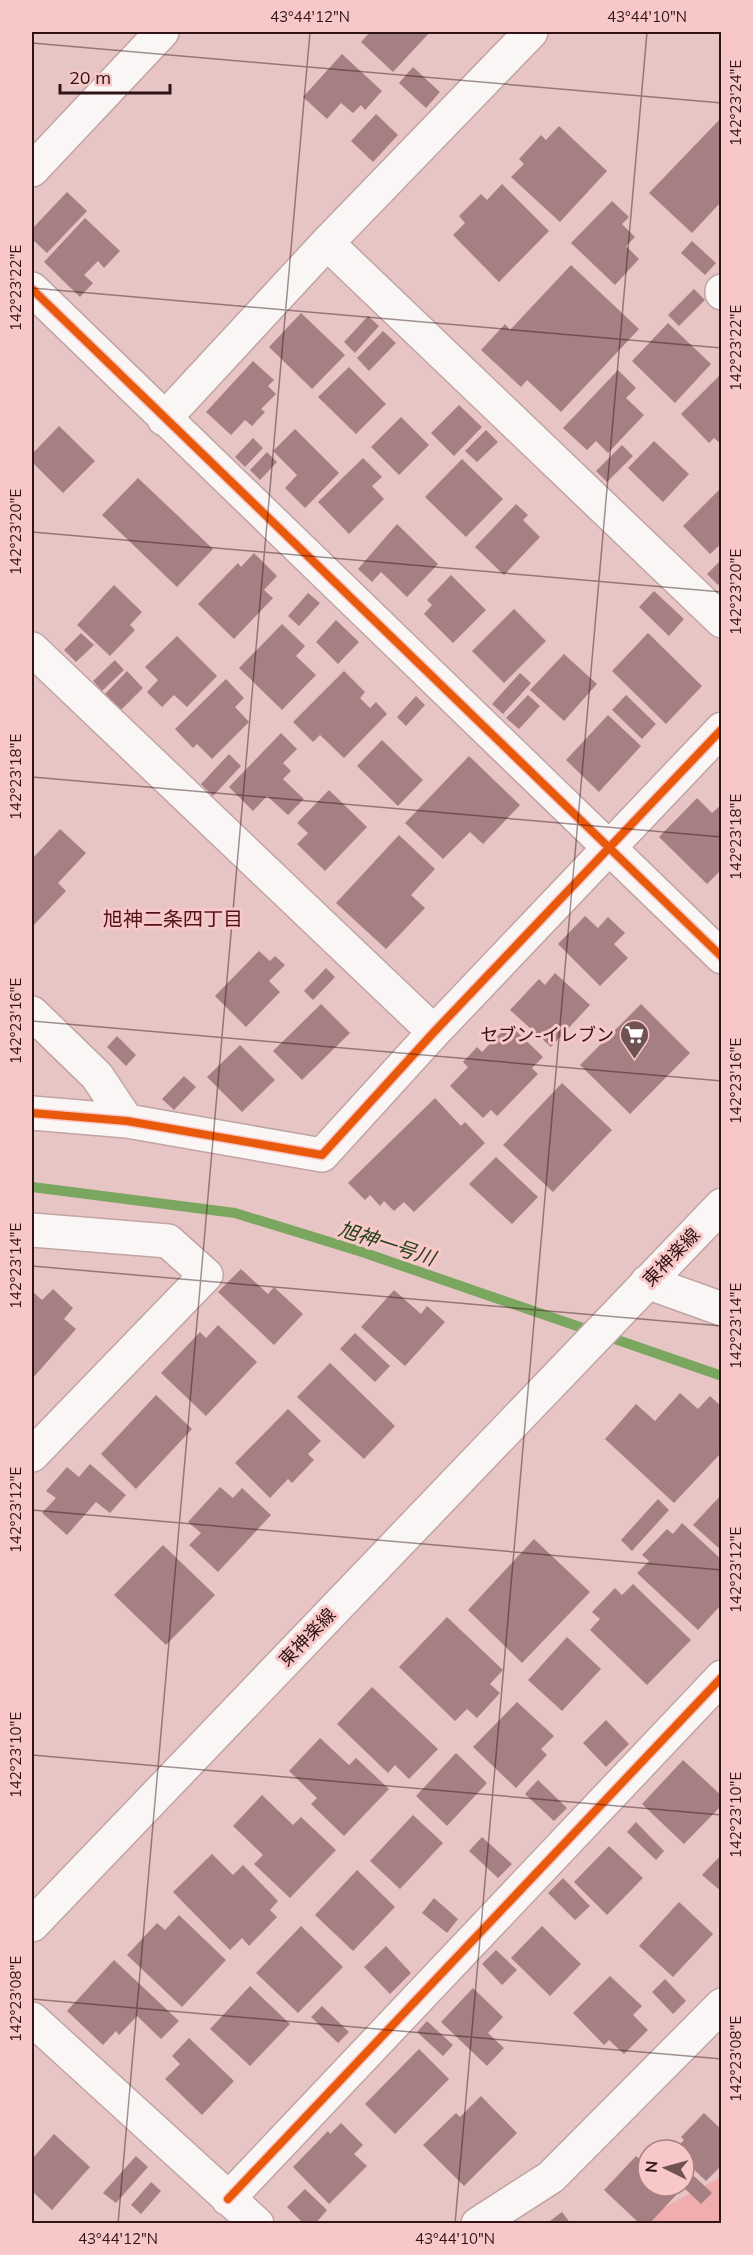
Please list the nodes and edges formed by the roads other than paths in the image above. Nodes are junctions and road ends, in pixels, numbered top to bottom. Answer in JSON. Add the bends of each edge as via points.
{"nodes":[{"id":1,"x":531,"y":32,"type":"edge"},
{"id":2,"x":156,"y":34,"type":"edge"},
{"id":3,"x":32,"y":170,"type":"edge"},
{"id":4,"x":327,"y":243,"type":"junction"},
{"id":5,"x":32,"y":289,"type":"edge"},
{"id":6,"x":164,"y":419,"type":"junction"},
{"id":7,"x":722,"y":621,"type":"edge"},
{"id":8,"x":32,"y":650,"type":"edge"},
{"id":9,"x":722,"y":729,"type":"edge"},
{"id":10,"x":609,"y":850,"type":"junction"},
{"id":11,"x":722,"y":957,"type":"edge"},
{"id":12,"x":32,"y":1013,"type":"edge"},
{"id":13,"x":434,"y":1032,"type":"junction"},
{"id":14,"x":32,"y":1113,"type":"edge"},
{"id":15,"x":127,"y":1121,"type":"junction"},
{"id":16,"x":722,"y":1205,"type":"edge"},
{"id":17,"x":32,"y":1230,"type":"edge"},
{"id":18,"x":647,"y":1282,"type":"junction"},
{"id":19,"x":722,"y":1309,"type":"edge"},
{"id":20,"x":32,"y":1455,"type":"edge"},
{"id":21,"x":722,"y":1677,"type":"edge"},
{"id":22,"x":32,"y":1925,"type":"edge"},
{"id":23,"x":722,"y":2004,"type":"edge"},
{"id":24,"x":32,"y":2019,"type":"edge"},
{"id":25,"x":228,"y":2199,"type":"junction"},
{"id":26,"x":257,"y":2223,"type":"edge"},
{"id":27,"x":478,"y":2223,"type":"edge"}],
"edges":[{"from":1,"to":4,"type":"street"},
{"from":2,"to":3,"type":"street"},
{"from":4,"to":6,"type":"street"},
{"from":4,"to":7,"type":"street"},
{"from":5,"to":6,"type":"street"},
{"from":6,"to":10,"type":"street"},
{"from":8,"to":13,"type":"street"},
{"from":9,"to":10,"type":"street"},
{"from":10,"to":11,"type":"street"},
{"from":10,"to":13,"type":"street"},
{"from":12,"to":15,"type":"street","via":[[97,1076]]},
{"from":13,"to":15,"type":"street","via":[[322,1155]]},
{"from":14,"to":15,"type":"street"},
{"from":16,"to":18,"type":"street","name":"東神楽線"},
{"from":17,"to":20,"type":"street","via":[[168,1241],[206,1275]]},
{"from":18,"to":19,"type":"street"},
{"from":18,"to":22,"type":"street","name":"東神楽線"},
{"from":21,"to":25,"type":"street"},
{"from":23,"to":27,"type":"street","via":[[551,2177]]},
{"from":24,"to":25,"type":"street"},
{"from":25,"to":26,"type":"street"}]}
